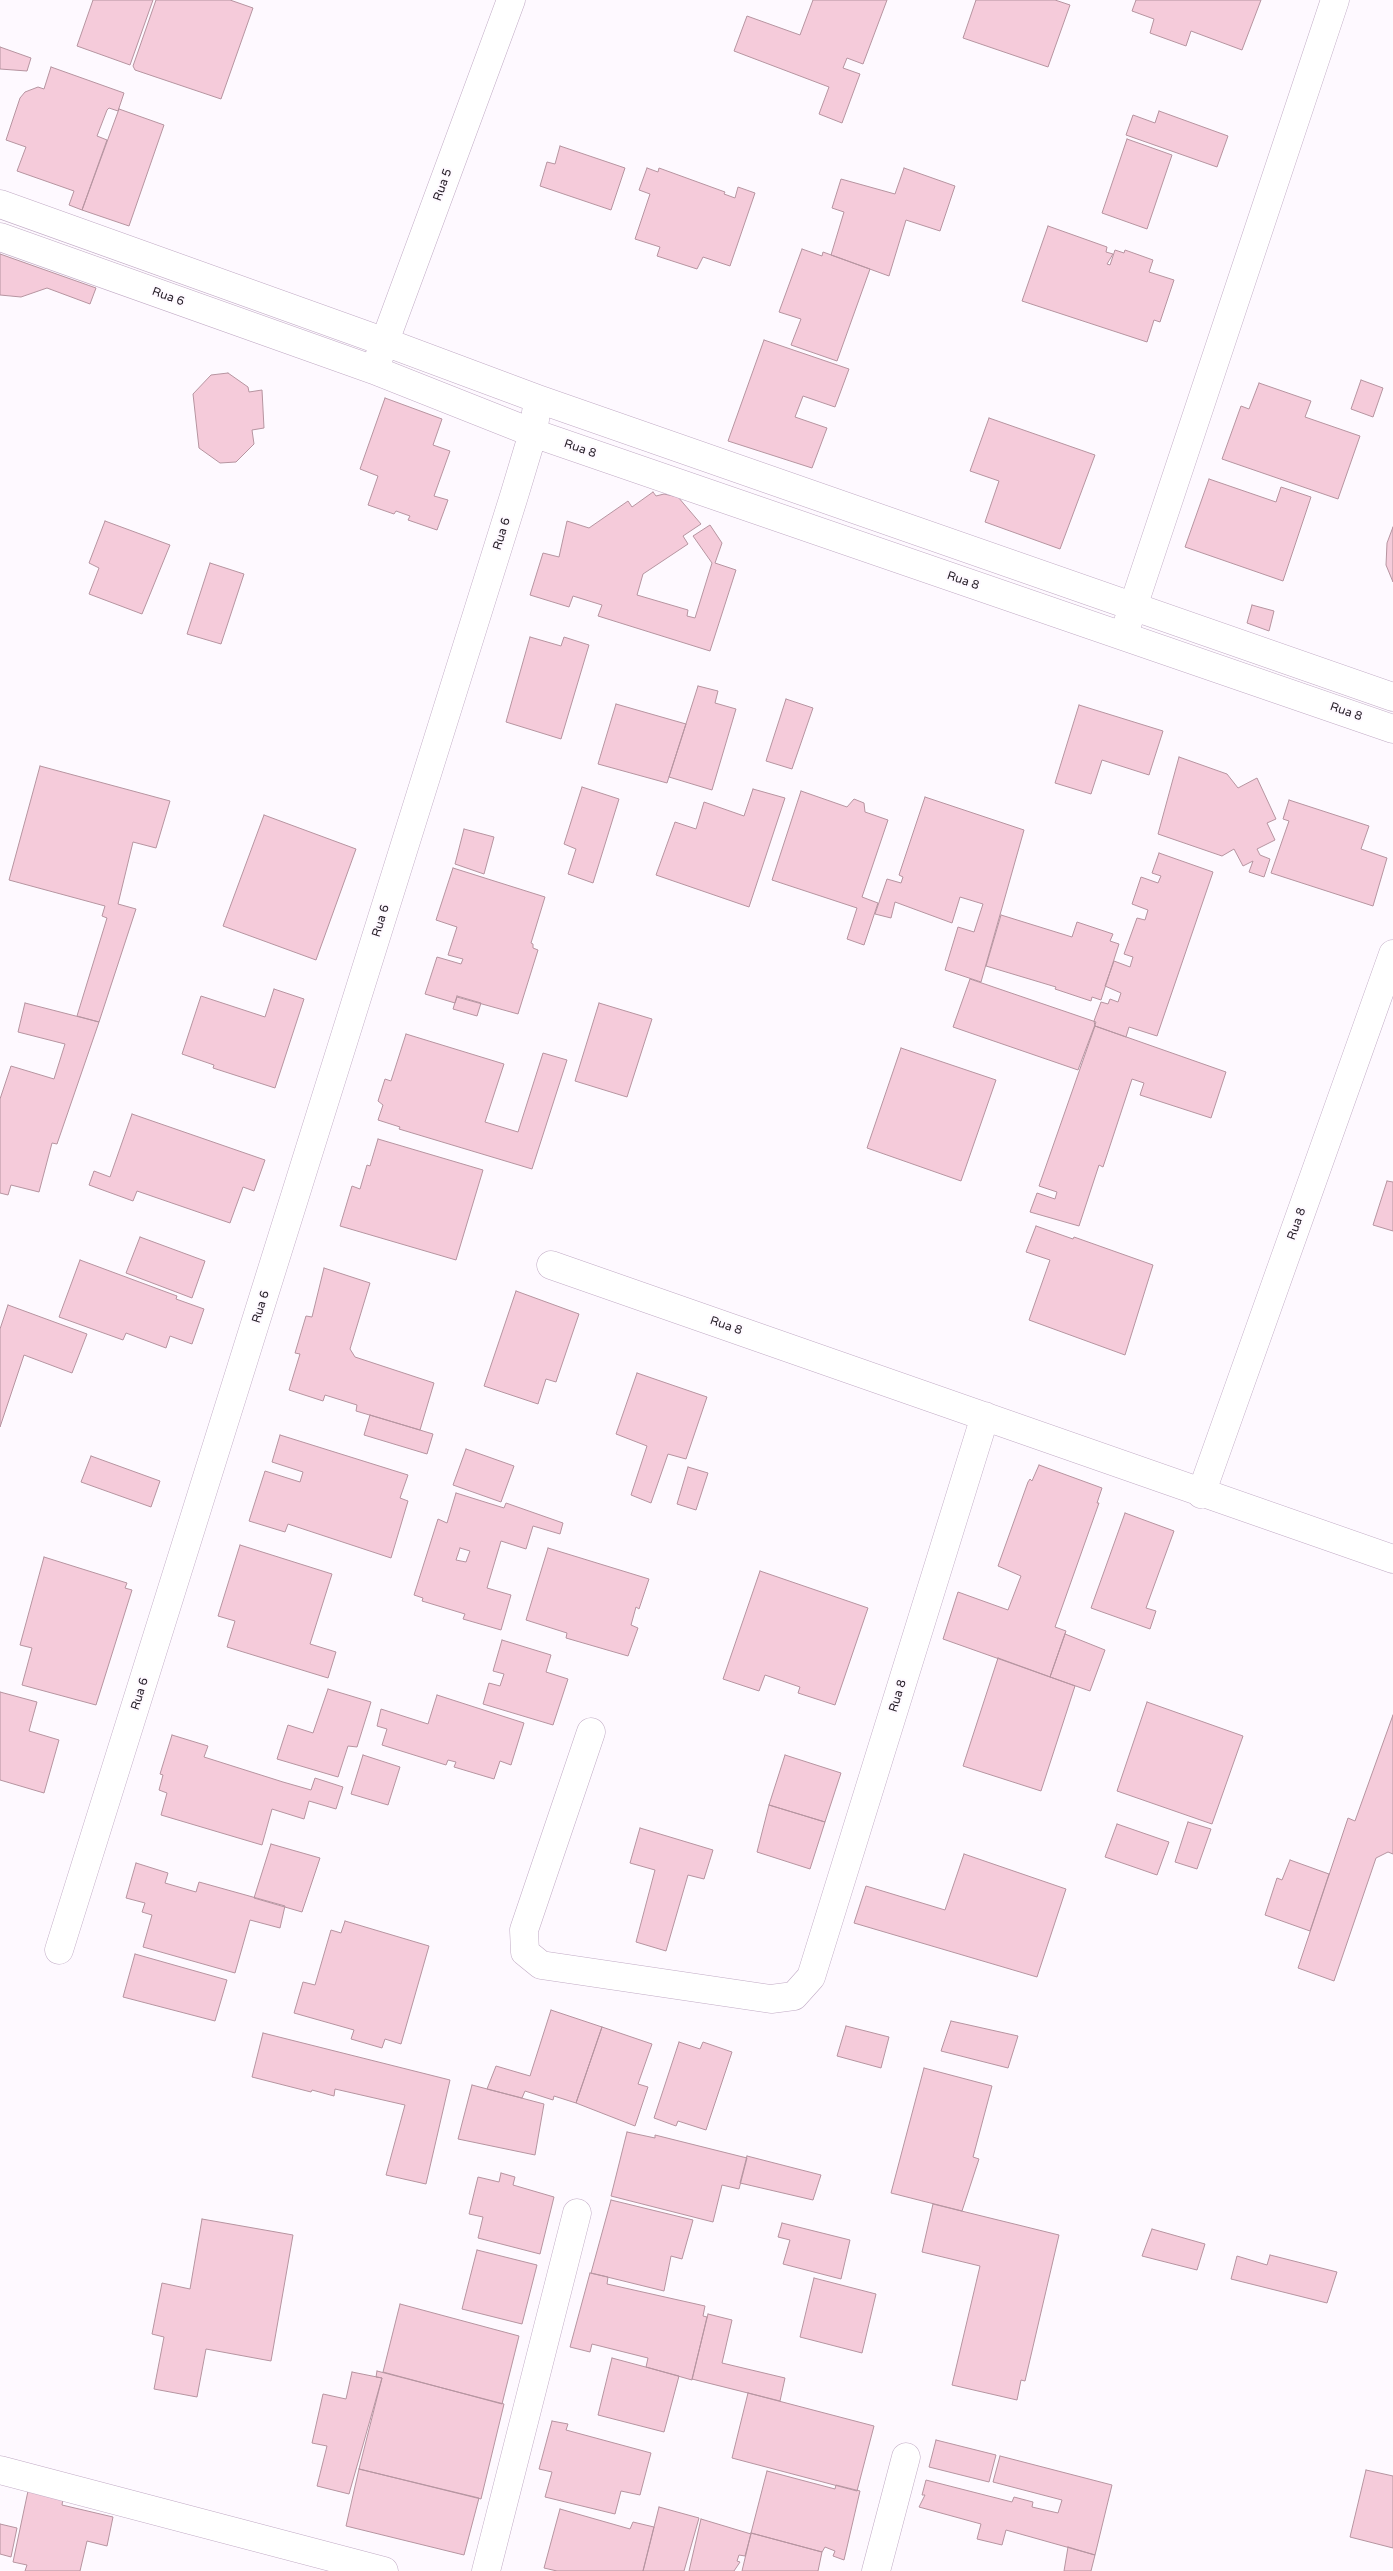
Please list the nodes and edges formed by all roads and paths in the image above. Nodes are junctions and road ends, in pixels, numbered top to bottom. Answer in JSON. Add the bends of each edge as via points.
{"nodes":[{"id":1,"x":511,"y":0,"type":"edge"},
{"id":2,"x":1335,"y":0,"type":"edge"},
{"id":3,"x":0,"y":204,"type":"edge"},
{"id":4,"x":0,"y":237,"type":"edge"},
{"id":5,"x":385,"y":342,"type":"junction"},
{"id":6,"x":374,"y":370,"type":"junction"},
{"id":7,"x":538,"y":399,"type":"junction"},
{"id":8,"x":533,"y":433,"type":"junction"},
{"id":9,"x":1132,"y":607,"type":"junction"},
{"id":10,"x":1123,"y":636,"type":"junction"},
{"id":11,"x":1393,"y":697,"type":"edge"},
{"id":12,"x":1393,"y":729,"type":"edge"},
{"id":13,"x":1393,"y":954,"type":"edge"},
{"id":14,"x":552,"y":1265,"type":"dead end"},
{"id":15,"x":985,"y":1416,"type":"junction"},
{"id":16,"x":1201,"y":1494,"type":"junction"},
{"id":17,"x":1393,"y":1559,"type":"edge"},
{"id":18,"x":591,"y":1732,"type":"dead end"},
{"id":19,"x":60,"y":1950,"type":"dead end"},
{"id":20,"x":577,"y":2213,"type":"dead end"},
{"id":21,"x":906,"y":2457,"type":"dead end"},
{"id":22,"x":0,"y":2470,"type":"edge"},
{"id":23,"x":384,"y":2571,"type":"edge"},
{"id":24,"x":486,"y":2571,"type":"edge"},
{"id":25,"x":876,"y":2571,"type":"edge"}],
"edges":[{"from":1,"to":5,"type":"street","name":"Rua 5"},
{"from":2,"to":9,"type":"street"},
{"from":3,"to":5,"type":"street"},
{"from":4,"to":6,"type":"street","name":"Rua 6"},
{"from":5,"to":6,"type":"street","name":"Rua 5"},
{"from":5,"to":7,"type":"street"},
{"from":6,"to":8,"type":"street","name":"Rua 6"},
{"from":7,"to":8,"type":"street"},
{"from":7,"to":9,"type":"street"},
{"from":8,"to":10,"type":"street","name":"Rua 8"},
{"from":8,"to":19,"type":"street","name":"Rua 6"},
{"from":9,"to":10,"type":"street"},
{"from":9,"to":11,"type":"street"},
{"from":10,"to":12,"type":"street","name":"Rua 8"},
{"from":13,"to":16,"type":"street","name":"Rua 8"},
{"from":14,"to":15,"type":"street","name":"Rua 8"},
{"from":15,"to":16,"type":"street","name":"Rua 8"},
{"from":15,"to":18,"type":"street","name":"Rua 8","via":[[811,1977],[794,1996],[771,2000],[540,1965],[524,1952],[524,1930]]},
{"from":16,"to":17,"type":"street","name":"Rua 8"},
{"from":20,"to":24,"type":"street"},
{"from":21,"to":25,"type":"street"},
{"from":22,"to":23,"type":"street"}]}
